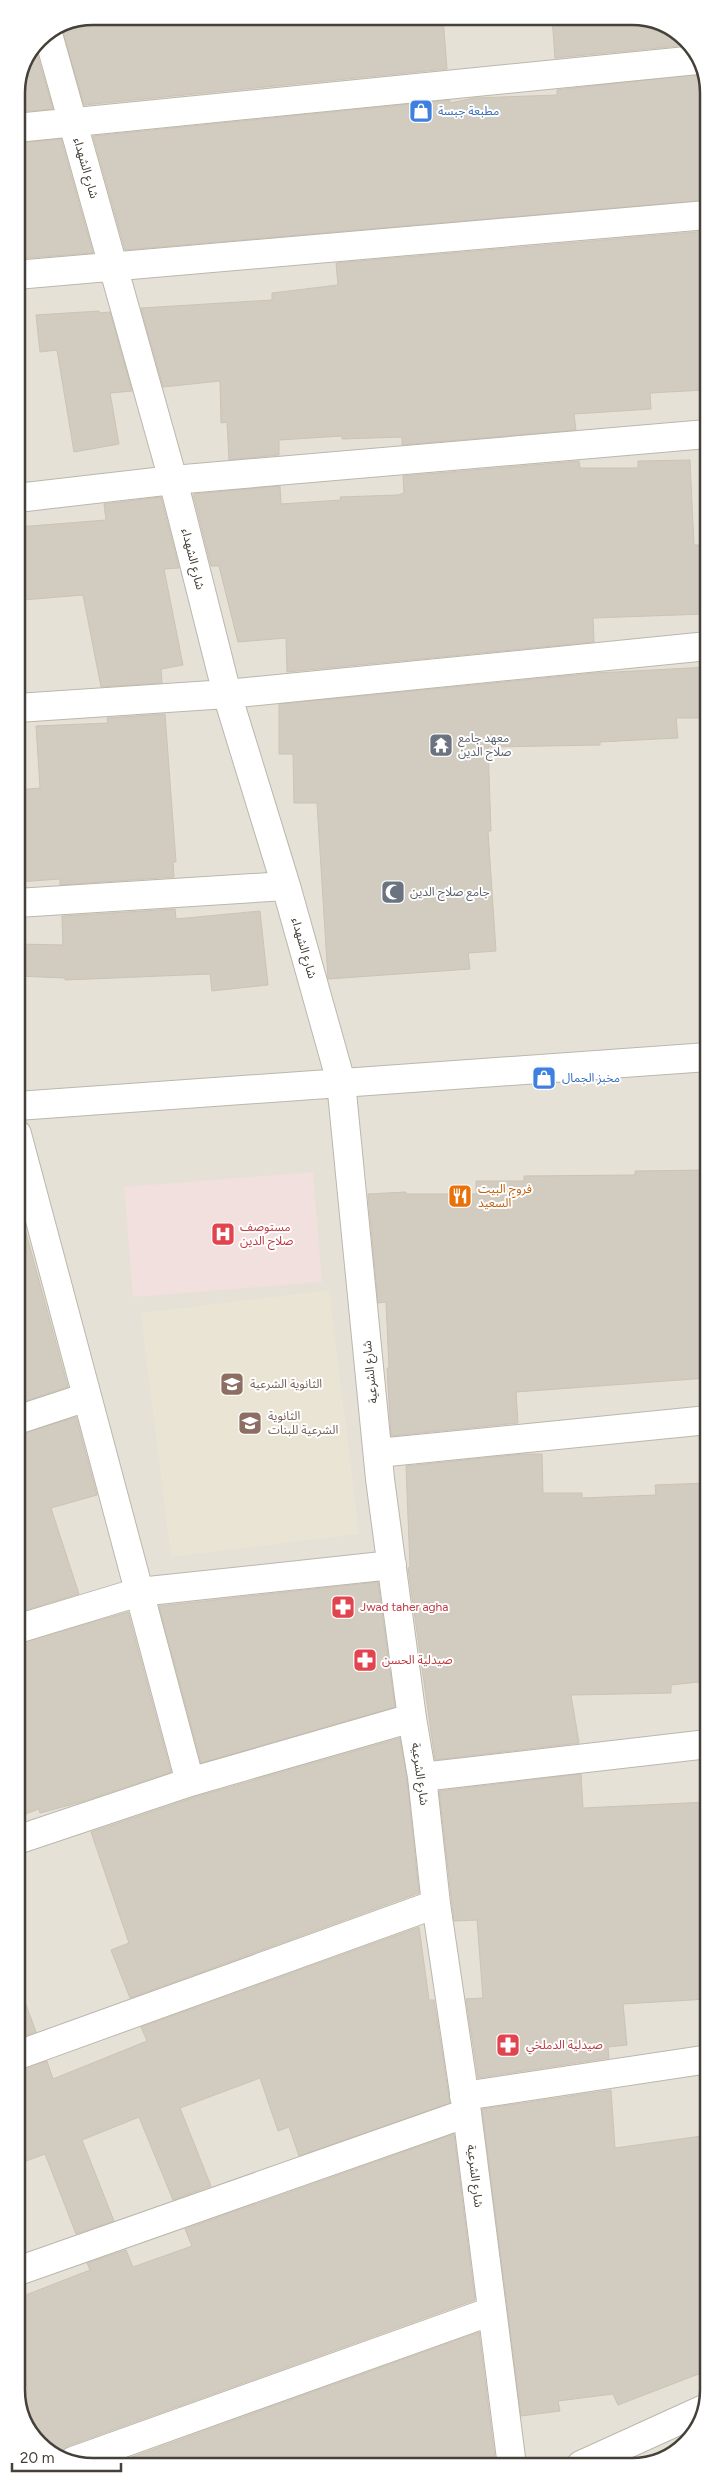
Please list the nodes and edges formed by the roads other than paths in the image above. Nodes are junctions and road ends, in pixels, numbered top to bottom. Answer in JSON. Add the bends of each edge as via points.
{"nodes":[{"id":1,"x":50,"y":41,"type":"edge"},
{"id":2,"x":692,"y":61,"type":"edge"},
{"id":3,"x":73,"y":122,"type":"junction"},
{"id":4,"x":25,"y":127,"type":"edge"},
{"id":5,"x":700,"y":216,"type":"edge"},
{"id":6,"x":113,"y":264,"type":"junction"},
{"id":7,"x":25,"y":273,"type":"edge"},
{"id":8,"x":700,"y":435,"type":"edge"},
{"id":9,"x":173,"y":480,"type":"junction"},
{"id":10,"x":25,"y":497,"type":"edge"},
{"id":11,"x":700,"y":647,"type":"edge"},
{"id":12,"x":227,"y":694,"type":"junction"},
{"id":13,"x":25,"y":707,"type":"edge"},
{"id":14,"x":286,"y":886,"type":"junction"},
{"id":15,"x":25,"y":902,"type":"edge"},
{"id":16,"x":700,"y":1058,"type":"edge"},
{"id":17,"x":341,"y":1082,"type":"junction"},
{"id":18,"x":25,"y":1105,"type":"edge"},
{"id":19,"x":25,"y":1164,"type":"edge"},
{"id":20,"x":87,"y":1397,"type":"junction"},
{"id":21,"x":25,"y":1417,"type":"edge"},
{"id":22,"x":700,"y":1421,"type":"edge"},
{"id":23,"x":378,"y":1453,"type":"junction"},
{"id":24,"x":392,"y":1565,"type":"junction"},
{"id":25,"x":139,"y":1592,"type":"junction"},
{"id":26,"x":25,"y":1628,"type":"edge"},
{"id":27,"x":412,"y":1718,"type":"junction"},
{"id":28,"x":700,"y":1745,"type":"edge"},
{"id":29,"x":422,"y":1778,"type":"junction"},
{"id":30,"x":190,"y":1782,"type":"junction"},
{"id":31,"x":25,"y":1837,"type":"edge"},
{"id":32,"x":436,"y":1904,"type":"junction"},
{"id":33,"x":25,"y":2052,"type":"edge"},
{"id":34,"x":700,"y":2061,"type":"edge"},
{"id":35,"x":465,"y":2104,"type":"junction"},
{"id":36,"x":25,"y":2268,"type":"edge"},
{"id":37,"x":492,"y":2311,"type":"junction"},
{"id":38,"x":696,"y":2414,"type":"edge"},
{"id":39,"x":628,"y":2455,"type":"edge"},
{"id":40,"x":81,"y":2457,"type":"edge"},
{"id":41,"x":511,"y":2458,"type":"edge"},
{"id":42,"x":614,"y":2458,"type":"edge"}],
"edges":[{"from":1,"to":3,"type":"street","name":"شارع الشهداء"},
{"from":2,"to":3,"type":"street"},
{"from":3,"to":4,"type":"street"},
{"from":3,"to":6,"type":"street","name":"شارع الشهداء"},
{"from":5,"to":6,"type":"street"},
{"from":6,"to":7,"type":"street"},
{"from":6,"to":9,"type":"street","name":"شارع الشهداء"},
{"from":8,"to":9,"type":"street"},
{"from":9,"to":10,"type":"street"},
{"from":9,"to":12,"type":"street","name":"شارع الشهداء"},
{"from":11,"to":12,"type":"street"},
{"from":12,"to":13,"type":"street"},
{"from":12,"to":14,"type":"street","name":"شارع الشهداء"},
{"from":14,"to":15,"type":"street"},
{"from":14,"to":17,"type":"street","name":"شارع الشهداء"},
{"from":16,"to":17,"type":"street"},
{"from":17,"to":18,"type":"street"},
{"from":17,"to":23,"type":"street","name":"شارع الشرعية"},
{"from":19,"to":20,"type":"street"},
{"from":20,"to":21,"type":"street"},
{"from":20,"to":25,"type":"street"},
{"from":22,"to":23,"type":"street"},
{"from":23,"to":24,"type":"street","name":"شارع الشرعية"},
{"from":24,"to":25,"type":"street"},
{"from":24,"to":27,"type":"street","name":"شارع الشرعية"},
{"from":25,"to":26,"type":"street"},
{"from":25,"to":30,"type":"street"},
{"from":27,"to":29,"type":"street","name":"شارع الشرعية"},
{"from":27,"to":30,"type":"street"},
{"from":28,"to":29,"type":"street"},
{"from":29,"to":32,"type":"street","name":"شارع الشرعية"},
{"from":30,"to":31,"type":"street"},
{"from":32,"to":33,"type":"street"},
{"from":32,"to":35,"type":"street","name":"شارع الشرعية"},
{"from":34,"to":35,"type":"street"},
{"from":35,"to":36,"type":"street"},
{"from":35,"to":37,"type":"street","name":"شارع الشرعية"},
{"from":37,"to":40,"type":"street"},
{"from":37,"to":41,"type":"street","name":"شارع الشرعية"},
{"from":38,"to":39,"type":"street"},
{"from":39,"to":42,"type":"street"}]}
